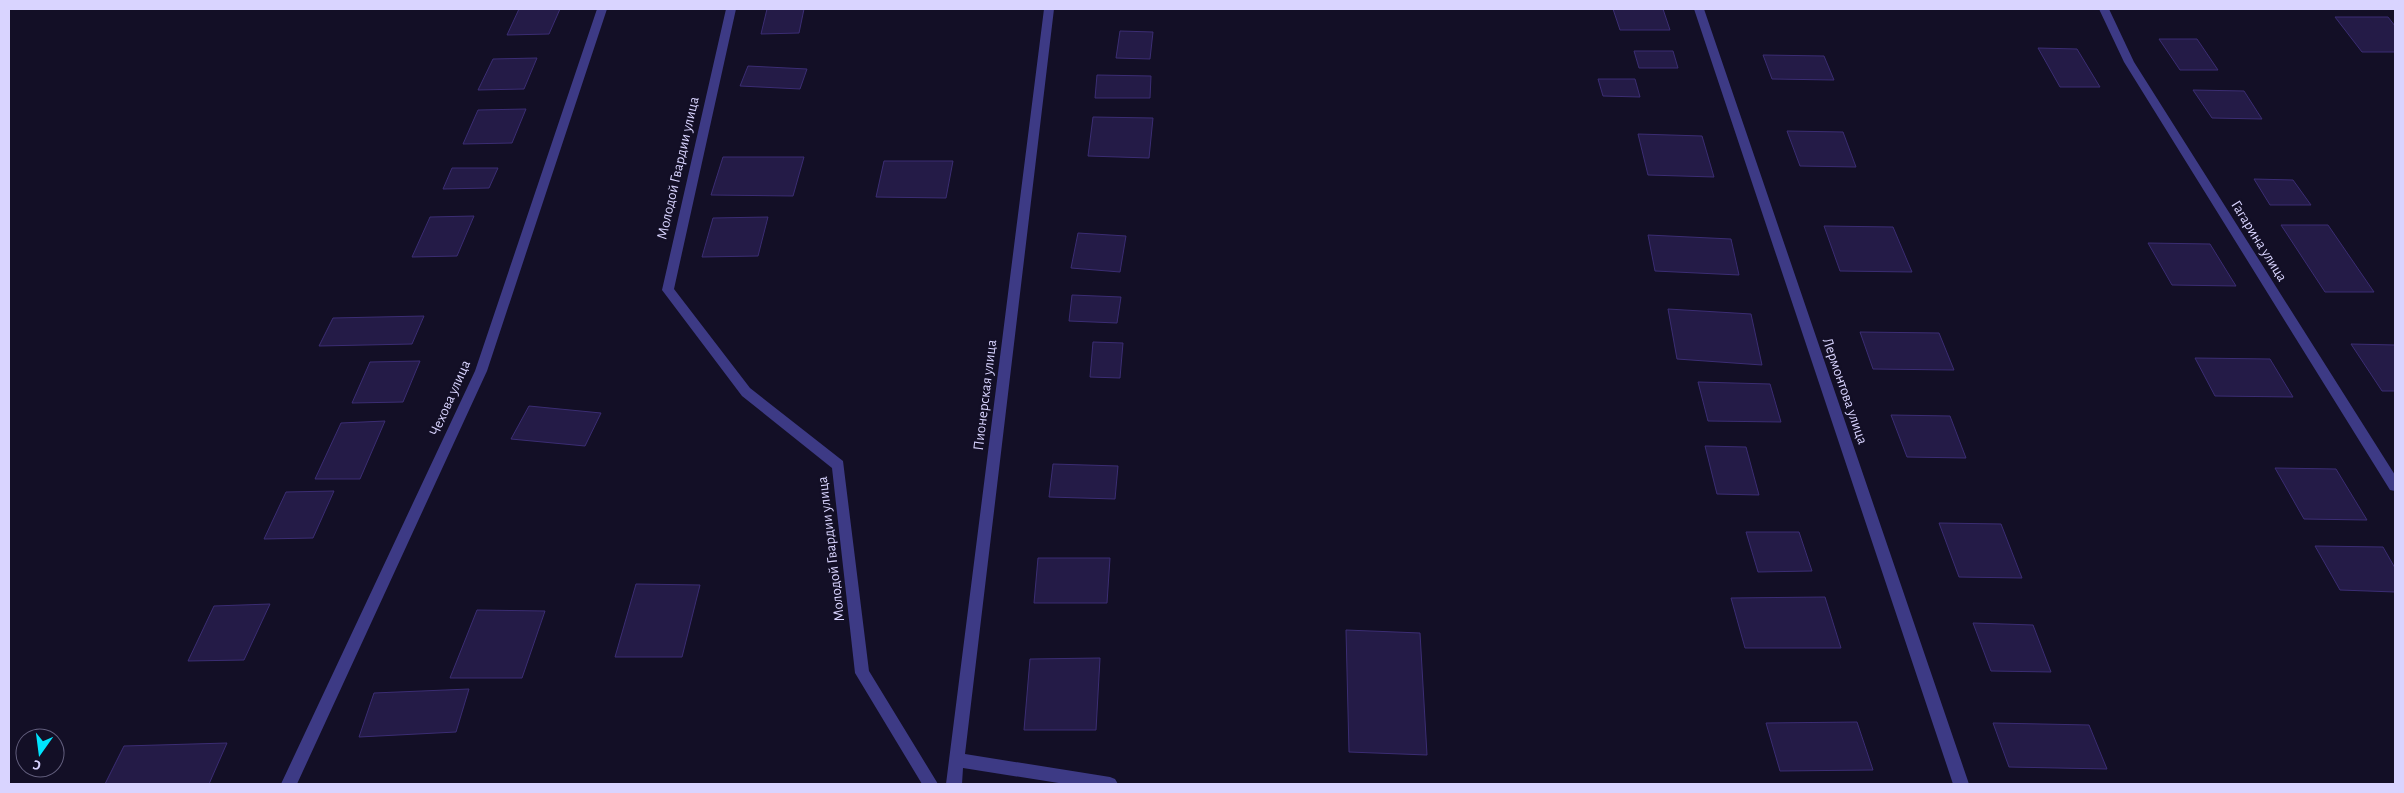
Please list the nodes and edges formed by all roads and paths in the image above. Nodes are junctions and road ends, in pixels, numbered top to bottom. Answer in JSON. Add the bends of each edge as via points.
{"nodes":[{"id":1,"x":602,"y":9,"type":"edge"},
{"id":2,"x":731,"y":9,"type":"edge"},
{"id":3,"x":1048,"y":9,"type":"edge"},
{"id":4,"x":1699,"y":9,"type":"edge"},
{"id":5,"x":2104,"y":9,"type":"edge"},
{"id":6,"x":2395,"y":486,"type":"edge"},
{"id":7,"x":957,"y":760,"type":"junction"},
{"id":8,"x":289,"y":784,"type":"edge"},
{"id":9,"x":930,"y":784,"type":"edge"},
{"id":10,"x":954,"y":784,"type":"edge"},
{"id":11,"x":1110,"y":784,"type":"edge"},
{"id":12,"x":1961,"y":784,"type":"edge"}],
"edges":[{"from":1,"to":8,"type":"street","name":"Чехова улица","via":[[481,370]]},
{"from":2,"to":9,"type":"street","name":"Молодой Гвардии улица","via":[[668,290],[746,392],[838,466],[862,673]]},
{"from":3,"to":7,"type":"street","name":"Пионерская улица"},
{"from":4,"to":12,"type":"street","name":"Лермонтова улица"},
{"from":5,"to":6,"type":"street","name":"Гагарина улица","via":[[2129,62]]},
{"from":7,"to":10,"type":"street","name":"Пионерская улица"},
{"from":7,"to":11,"type":"street"}]}
